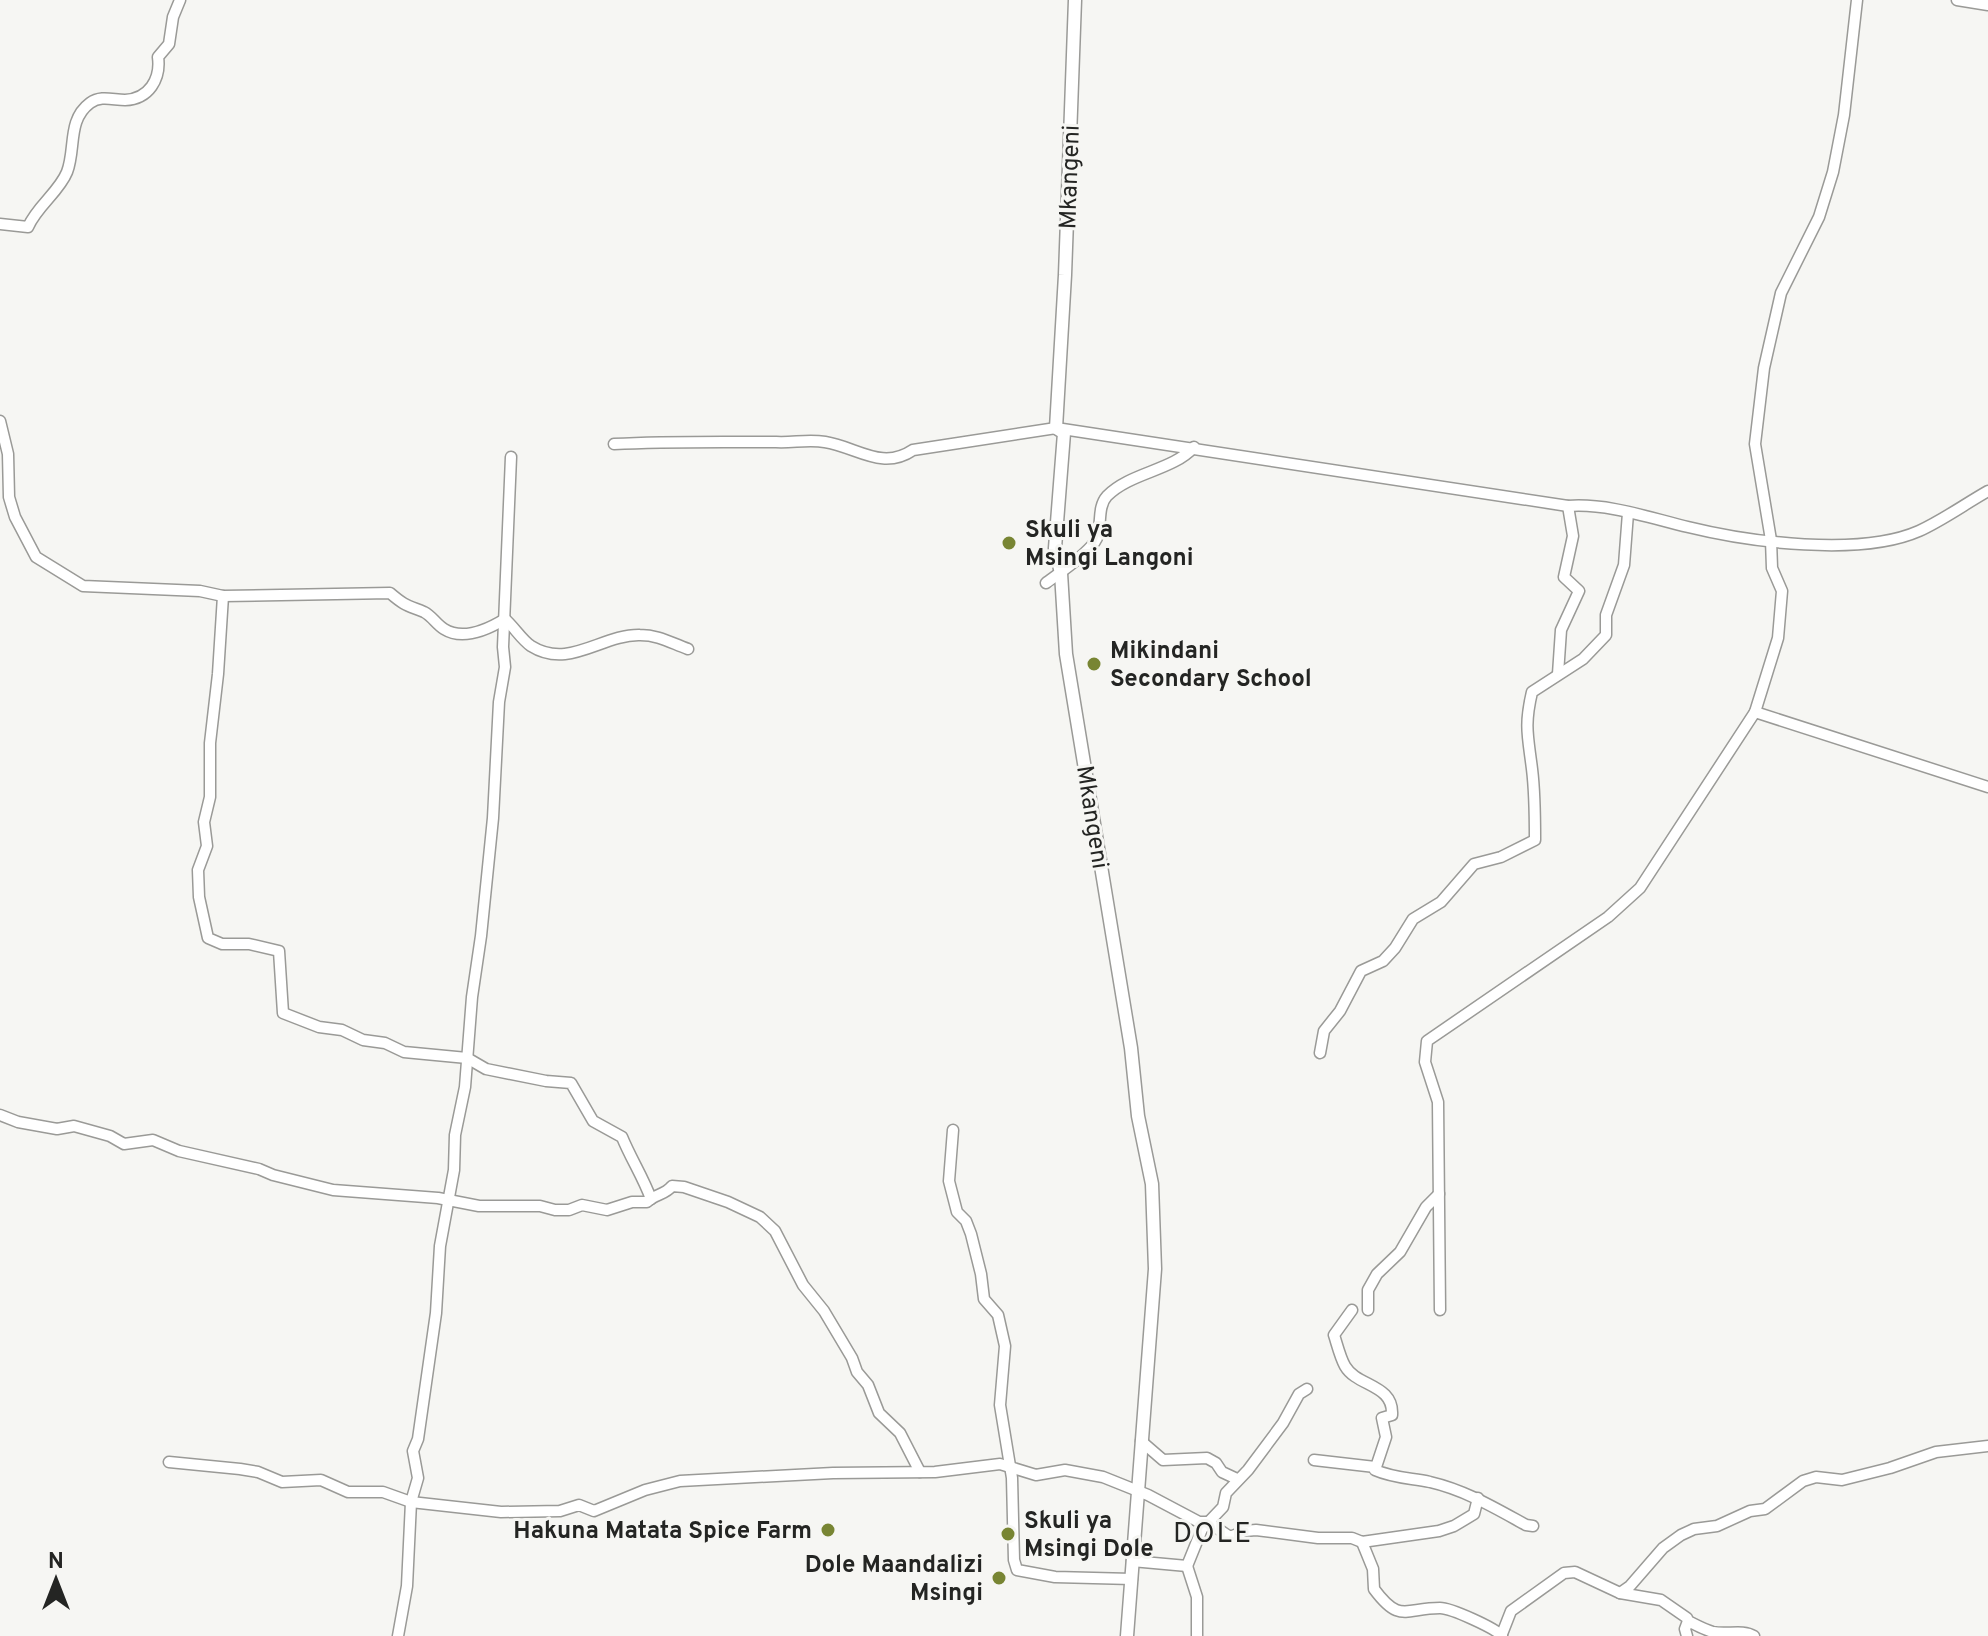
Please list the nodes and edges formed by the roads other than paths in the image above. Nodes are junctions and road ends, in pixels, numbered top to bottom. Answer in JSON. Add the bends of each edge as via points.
{"nodes":[{"id":1,"x":180,"y":0,"type":"edge"},
{"id":2,"x":1075,"y":0,"type":"edge"},
{"id":3,"x":1857,"y":0,"type":"edge"},
{"id":4,"x":1957,"y":0,"type":"edge"},
{"id":5,"x":1988,"y":5,"type":"edge"},
{"id":6,"x":0,"y":224,"type":"edge"},
{"id":7,"x":0,"y":421,"type":"edge"},
{"id":8,"x":1056,"y":428,"type":"junction"},
{"id":9,"x":614,"y":444,"type":"dead end"},
{"id":10,"x":1194,"y":447,"type":"junction"},
{"id":11,"x":511,"y":457,"type":"dead end"},
{"id":12,"x":1986,"y":493,"type":"edge"},
{"id":13,"x":1568,"y":506,"type":"junction"},
{"id":14,"x":1628,"y":513,"type":"junction"},
{"id":15,"x":1771,"y":540,"type":"junction"},
{"id":16,"x":1061,"y":573,"type":"junction"},
{"id":17,"x":1046,"y":583,"type":"dead end"},
{"id":18,"x":223,"y":596,"type":"junction"},
{"id":19,"x":505,"y":619,"type":"junction"},
{"id":20,"x":688,"y":649,"type":"dead end"},
{"id":21,"x":1558,"y":674,"type":"junction"},
{"id":22,"x":1755,"y":712,"type":"junction"},
{"id":23,"x":1988,"y":787,"type":"edge"},
{"id":24,"x":1320,"y":1053,"type":"dead end"},
{"id":25,"x":467,"y":1058,"type":"junction"},
{"id":26,"x":0,"y":1115,"type":"edge"},
{"id":27,"x":953,"y":1130,"type":"dead end"},
{"id":28,"x":1439,"y":1194,"type":"junction"},
{"id":29,"x":651,"y":1199,"type":"junction"},
{"id":30,"x":449,"y":1200,"type":"junction"},
{"id":31,"x":1352,"y":1310,"type":"dead end"},
{"id":32,"x":1368,"y":1310,"type":"dead end"},
{"id":33,"x":1440,"y":1310,"type":"dead end"},
{"id":34,"x":1307,"y":1389,"type":"dead end"},
{"id":35,"x":1141,"y":1441,"type":"junction"},
{"id":36,"x":1988,"y":1446,"type":"edge"},
{"id":37,"x":1314,"y":1460,"type":"dead end"},
{"id":38,"x":169,"y":1462,"type":"dead end"},
{"id":39,"x":1011,"y":1465,"type":"junction"},
{"id":40,"x":1375,"y":1467,"type":"junction"},
{"id":41,"x":920,"y":1472,"type":"junction"},
{"id":42,"x":1237,"y":1479,"type":"junction"},
{"id":43,"x":1137,"y":1490,"type":"junction"},
{"id":44,"x":1478,"y":1498,"type":"junction"},
{"id":45,"x":411,"y":1502,"type":"junction"},
{"id":46,"x":1208,"y":1522,"type":"junction"},
{"id":47,"x":1533,"y":1526,"type":"dead end"},
{"id":48,"x":1362,"y":1542,"type":"junction"},
{"id":49,"x":1132,"y":1561,"type":"junction"},
{"id":50,"x":1187,"y":1566,"type":"junction"},
{"id":51,"x":1132,"y":1579,"type":"junction"},
{"id":52,"x":1620,"y":1593,"type":"junction"},
{"id":53,"x":1688,"y":1621,"type":"junction"},
{"id":54,"x":1502,"y":1635,"type":"edge"},
{"id":55,"x":398,"y":1636,"type":"edge"},
{"id":56,"x":1127,"y":1636,"type":"edge"},
{"id":57,"x":1197,"y":1636,"type":"edge"},
{"id":58,"x":1687,"y":1636,"type":"edge"},
{"id":59,"x":1754,"y":1636,"type":"edge"}],
"edges":[{"from":1,"to":6,"type":"street","via":[[153,86],[127,100],[89,103],[74,126],[67,174],[28,227]]},
{"from":2,"to":8,"type":"street","name":"Mkangeni"},
{"from":3,"to":15,"type":"street","via":[[1833,172],[1819,217],[1781,293],[1764,368],[1755,444]]},
{"from":4,"to":5,"type":"street"},
{"from":7,"to":18,"type":"street","via":[[8,454],[9,497],[36,557],[83,586]]},
{"from":8,"to":9,"type":"street","via":[[913,450],[899,460],[872,458],[812,439]]},
{"from":8,"to":10,"type":"street"},
{"from":8,"to":16,"type":"street","name":"Mkangeni","via":[[1064,433],[1055,548]]},
{"from":10,"to":13,"type":"street"},
{"from":10,"to":16,"type":"street","via":[[1106,497],[1097,539]]},
{"from":11,"to":19,"type":"street"},
{"from":12,"to":15,"type":"street","via":[[1917,532],[1876,541],[1822,545]]},
{"from":13,"to":14,"type":"street"},
{"from":13,"to":21,"type":"street","via":[[1573,536],[1564,577],[1579,591],[1561,630]]},
{"from":14,"to":15,"type":"street","via":[[1726,536]]},
{"from":14,"to":21,"type":"street","via":[[1624,565],[1606,615],[1606,635],[1583,659]]},
{"from":15,"to":22,"type":"street","via":[[1781,607],[1778,638]]},
{"from":16,"to":17,"type":"street"},
{"from":16,"to":35,"type":"street","name":"Mkangeni","via":[[1066,654],[1152,1184],[1155,1269]]},
{"from":18,"to":19,"type":"street","via":[[390,593],[458,635]]},
{"from":18,"to":25,"type":"street","via":[[204,822],[207,846],[198,870],[208,938],[279,951],[283,1013],[404,1052]]},
{"from":19,"to":20,"type":"street","via":[[528,644],[544,652],[576,654],[637,634],[667,638]]},
{"from":19,"to":25,"type":"street","via":[[493,818]]},
{"from":21,"to":24,"type":"street","via":[[1532,692],[1526,716],[1535,840],[1474,864],[1441,902],[1413,919],[1383,961],[1361,971],[1324,1031]]},
{"from":22,"to":23,"type":"street"},
{"from":22,"to":28,"type":"street","via":[[1640,888],[1608,917],[1427,1041],[1425,1062],[1438,1102]]},
{"from":25,"to":29,"type":"street","via":[[486,1069],[571,1083],[593,1121],[622,1137]]},
{"from":25,"to":30,"type":"street"},
{"from":26,"to":30,"type":"street","via":[[57,1129],[74,1126],[124,1144],[153,1140],[333,1190]]},
{"from":27,"to":39,"type":"street","via":[[949,1181],[957,1212],[971,1234],[984,1299],[998,1315],[1005,1346],[1000,1405]]},
{"from":28,"to":32,"type":"street","via":[[1400,1252],[1377,1274],[1368,1290]]},
{"from":28,"to":33,"type":"street"},
{"from":29,"to":30,"type":"street","via":[[607,1210],[582,1205],[569,1210],[479,1206]]},
{"from":29,"to":41,"type":"street","via":[[672,1186],[684,1187],[746,1210],[775,1231],[868,1385],[879,1413],[900,1433]]},
{"from":30,"to":45,"type":"street","via":[[413,1451],[418,1478]]},
{"from":31,"to":40,"type":"street","via":[[1334,1335],[1345,1368],[1374,1385],[1394,1411],[1382,1418],[1386,1437]]},
{"from":34,"to":42,"type":"street"},
{"from":35,"to":42,"type":"street","via":[[1163,1460],[1207,1458]]},
{"from":35,"to":43,"type":"street","name":"Mkangeni"},
{"from":36,"to":52,"type":"street","via":[[1936,1452],[1842,1480],[1803,1481],[1765,1509],[1681,1535]]},
{"from":37,"to":40,"type":"street"},
{"from":38,"to":45,"type":"street","via":[[258,1472],[282,1482],[321,1480],[348,1492],[383,1492]]},
{"from":39,"to":41,"type":"street"},
{"from":39,"to":43,"type":"street","via":[[1036,1475],[1065,1470],[1103,1477]]},
{"from":39,"to":51,"type":"street","via":[[1017,1570],[1055,1577]]},
{"from":40,"to":44,"type":"street","via":[[1394,1478],[1430,1482]]},
{"from":41,"to":45,"type":"street","via":[[671,1482],[594,1511],[579,1505],[560,1511],[501,1512]]},
{"from":42,"to":46,"type":"street","via":[[1223,1507]]},
{"from":43,"to":46,"type":"street"},
{"from":43,"to":49,"type":"street","name":"Mkangeni"},
{"from":44,"to":47,"type":"street"},
{"from":44,"to":48,"type":"street","via":[[1474,1514],[1454,1526]]},
{"from":45,"to":55,"type":"street","via":[[407,1586]]},
{"from":46,"to":48,"type":"street","via":[[1230,1537],[1256,1530]]},
{"from":46,"to":50,"type":"street"},
{"from":48,"to":54,"type":"street","via":[[1374,1589],[1398,1612],[1448,1609]]},
{"from":49,"to":50,"type":"street"},
{"from":49,"to":51,"type":"street","name":"Mkangeni"},
{"from":50,"to":57,"type":"street","via":[[1197,1597]]},
{"from":51,"to":56,"type":"street","name":"Mkangeni"},
{"from":52,"to":53,"type":"street","via":[[1661,1600]]},
{"from":52,"to":54,"type":"street","via":[[1575,1572],[1564,1573],[1511,1611]]},
{"from":53,"to":58,"type":"street"},
{"from":53,"to":59,"type":"street","via":[[1710,1631]]}]}
